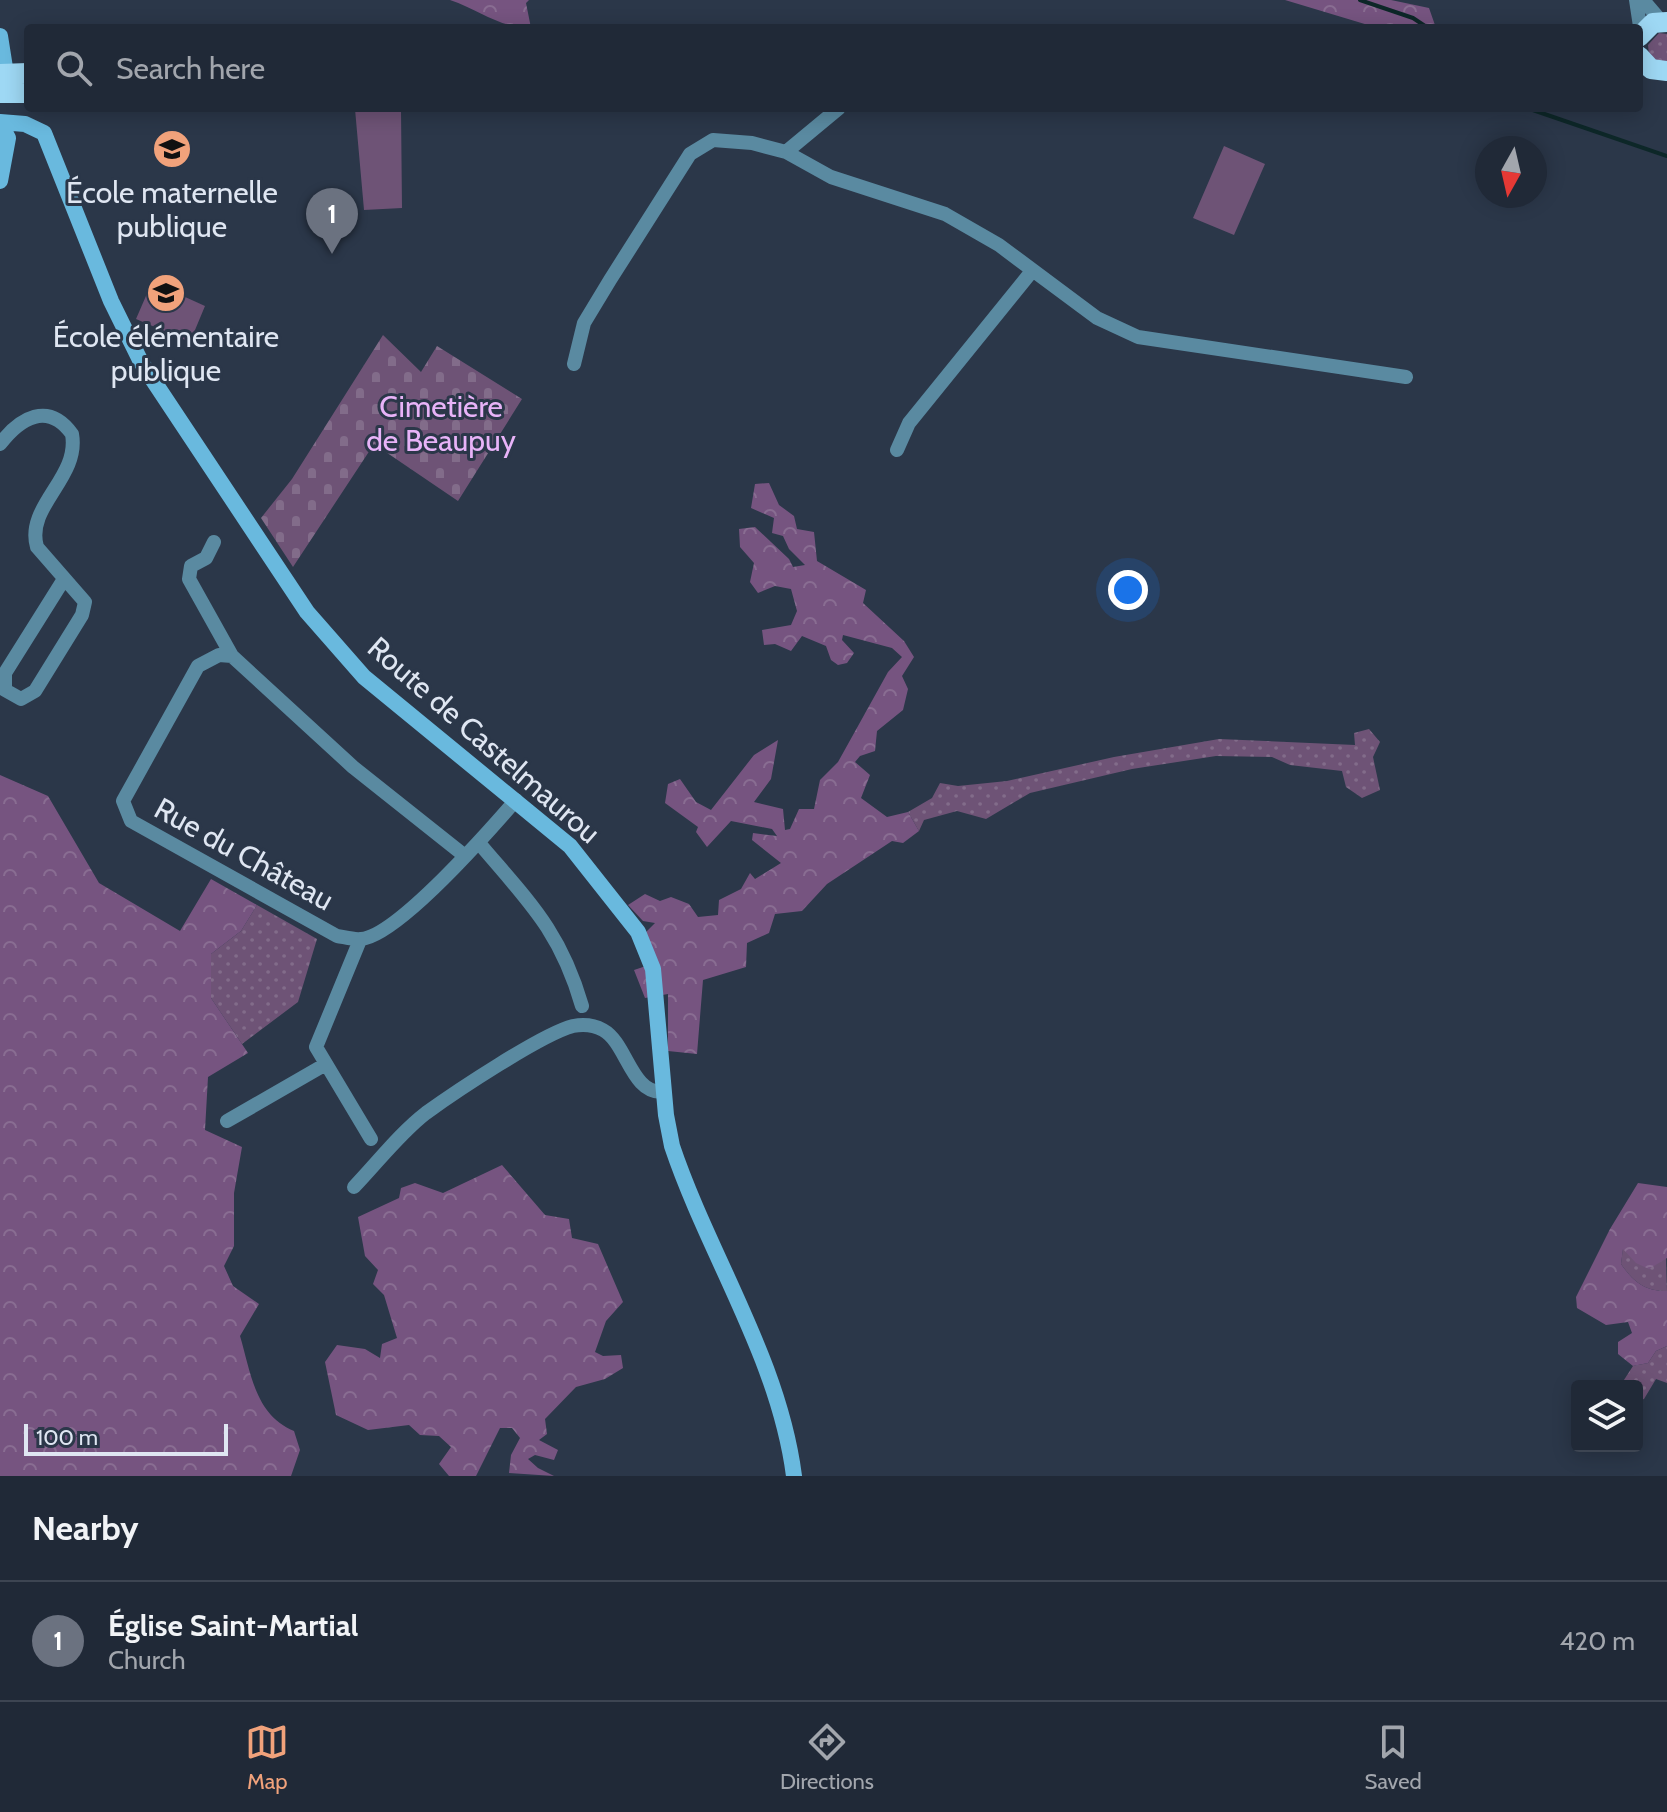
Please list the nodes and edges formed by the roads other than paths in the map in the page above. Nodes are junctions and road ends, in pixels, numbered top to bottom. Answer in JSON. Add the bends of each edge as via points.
{"nodes":[{"id":1,"x":1636,"y":0,"type":"edge"},
{"id":2,"x":1643,"y":0,"type":"edge"},
{"id":3,"x":1664,"y":22,"type":"edge"},
{"id":4,"x":1639,"y":24,"type":"edge"},
{"id":5,"x":1643,"y":33,"type":"edge"},
{"id":6,"x":0,"y":36,"type":"edge"},
{"id":7,"x":1643,"y":63,"type":"edge"},
{"id":8,"x":1667,"y":71,"type":"edge"},
{"id":9,"x":24,"y":75,"type":"edge"},
{"id":10,"x":3,"y":83,"type":"edge"},
{"id":11,"x":24,"y":91,"type":"edge"},
{"id":12,"x":834,"y":112,"type":"edge"},
{"id":13,"x":0,"y":122,"type":"edge"},
{"id":14,"x":786,"y":152,"type":"junction"},
{"id":15,"x":0,"y":181,"type":"edge"},
{"id":16,"x":1032,"y":271,"type":"junction"},
{"id":17,"x":574,"y":364,"type":"dead end"},
{"id":18,"x":1406,"y":377,"type":"dead end"},
{"id":19,"x":0,"y":444,"type":"edge"},
{"id":20,"x":897,"y":450,"type":"dead end"},
{"id":21,"x":214,"y":542,"type":"dead end"},
{"id":22,"x":64,"y":579,"type":"junction"},
{"id":23,"x":232,"y":656,"type":"junction"},
{"id":24,"x":516,"y":800,"type":"junction"},
{"id":25,"x":479,"y":843,"type":"junction"},
{"id":26,"x":465,"y":856,"type":"junction"},
{"id":27,"x":360,"y":940,"type":"junction"},
{"id":28,"x":582,"y":1006,"type":"dead end"},
{"id":29,"x":326,"y":1064,"type":"junction"},
{"id":30,"x":663,"y":1092,"type":"junction"},
{"id":31,"x":227,"y":1121,"type":"dead end"},
{"id":32,"x":371,"y":1139,"type":"dead end"},
{"id":33,"x":354,"y":1187,"type":"dead end"},
{"id":34,"x":794,"y":1476,"type":"edge"}],
"edges":[{"from":1,"to":4,"type":"street"},
{"from":2,"to":3,"type":"street"},
{"from":3,"to":5,"type":"main road"},
{"from":6,"to":10,"type":"street"},
{"from":7,"to":8,"type":"main road"},
{"from":9,"to":10,"type":"main road"},
{"from":10,"to":11,"type":"main road"},
{"from":10,"to":13,"type":"street"},
{"from":12,"to":14,"type":"street"},
{"from":13,"to":15,"type":"street","via":[[8,138]]},
{"from":13,"to":24,"type":"street","name":"Route de Castelmaurou","via":[[25,124],[44,133],[141,362],[307,612],[364,677]]},
{"from":14,"to":16,"type":"street","via":[[817,171],[945,214]]},
{"from":14,"to":17,"type":"street","via":[[713,140],[696,148],[584,323]]},
{"from":16,"to":18,"type":"street","via":[[1097,318],[1138,337]]},
{"from":16,"to":20,"type":"street","via":[[909,423]]},
{"from":19,"to":22,"type":"street","via":[[13,427],[33,415],[55,418],[72,434],[73,456],[34,537]]},
{"from":21,"to":23,"type":"street","via":[[206,558],[191,566],[189,579]]},
{"from":22,"to":22,"type":"street","via":[[5,673],[5,690],[11,696],[21,699],[35,691],[82,615],[85,602]]},
{"from":23,"to":26,"type":"street","via":[[353,767]]},
{"from":23,"to":27,"type":"street","name":"Rue du Château","via":[[219,655],[198,666],[126,791],[125,811],[131,821],[337,936]]},
{"from":24,"to":25,"type":"street","name":"Rue du Château"},
{"from":24,"to":30,"type":"street","name":"Route de Castelmaurou","via":[[570,846],[642,940],[653,969]]},
{"from":25,"to":26,"type":"street","name":"Rue du Château"},
{"from":25,"to":28,"type":"street","via":[[555,936]]},
{"from":26,"to":27,"type":"street","name":"Rue du Château","via":[[391,925]]},
{"from":27,"to":29,"type":"street","via":[[321,1027],[316,1047]]},
{"from":29,"to":31,"type":"street"},
{"from":29,"to":32,"type":"street"},
{"from":30,"to":33,"type":"street","via":[[639,1080],[610,1035],[593,1026],[572,1027],[425,1114]]},
{"from":30,"to":34,"type":"street","name":"Route de Castelmaurou","via":[[681,1173],[767,1374]]}]}
